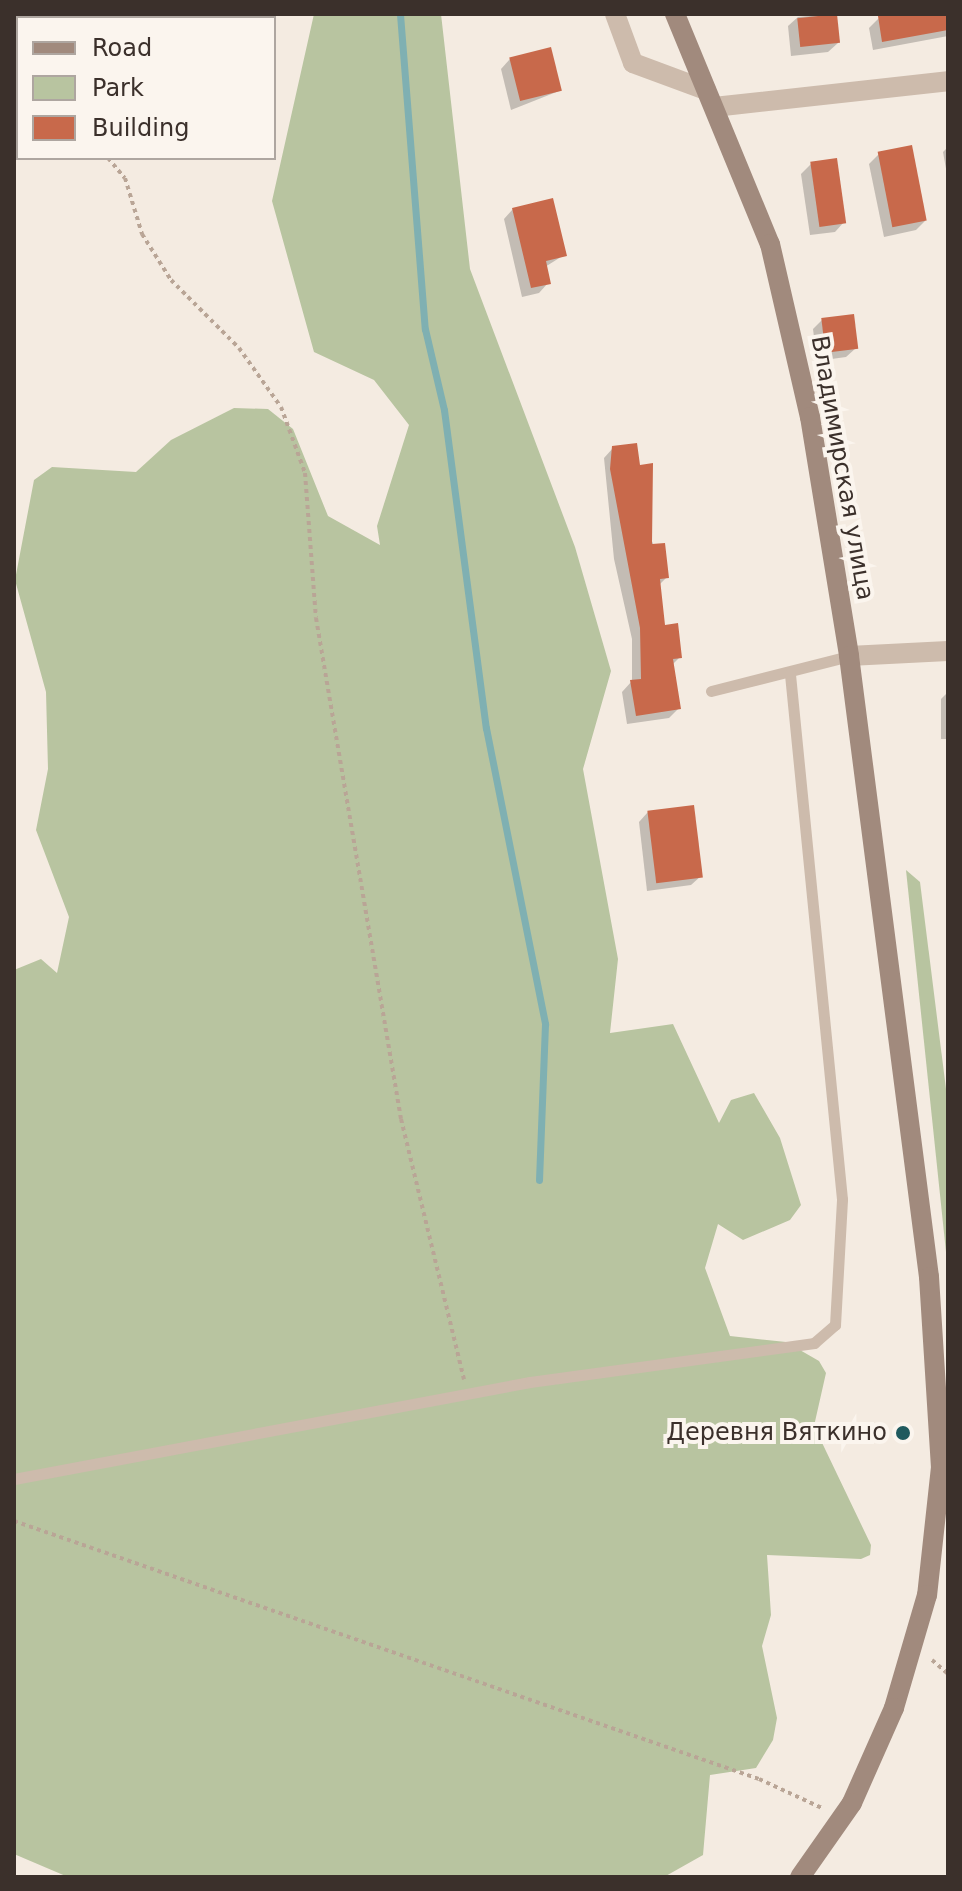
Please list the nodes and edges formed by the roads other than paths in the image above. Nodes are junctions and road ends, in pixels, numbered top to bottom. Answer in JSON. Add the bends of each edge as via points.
{"nodes":[{"id":1,"x":615,"y":14,"type":"edge"},
{"id":2,"x":675,"y":14,"type":"edge"},
{"id":3,"x":948,"y":81,"type":"edge"},
{"id":4,"x":710,"y":98,"type":"junction"},
{"id":5,"x":948,"y":651,"type":"edge"},
{"id":6,"x":849,"y":656,"type":"junction"},
{"id":7,"x":790,"y":674,"type":"junction"},
{"id":8,"x":711,"y":691,"type":"dead end"},
{"id":9,"x":14,"y":1479,"type":"edge"},
{"id":10,"x":800,"y":1877,"type":"edge"}],
"edges":[{"from":1,"to":4,"type":"street","via":[[633,63]]},
{"from":2,"to":4,"type":"street","name":"Владимирская улица"},
{"from":3,"to":4,"type":"street"},
{"from":4,"to":6,"type":"street","name":"Владимирская улица","via":[[770,244],[810,417]]},
{"from":5,"to":6,"type":"street"},
{"from":6,"to":7,"type":"lane"},
{"from":6,"to":10,"type":"street","name":"Владимирская улица","via":[[929,1277],[941,1467],[927,1595],[894,1708],[842,1818]]},
{"from":7,"to":8,"type":"lane"},
{"from":7,"to":9,"type":"lane","via":[[842,1199],[835,1325],[814,1343],[467,1393]]}]}
